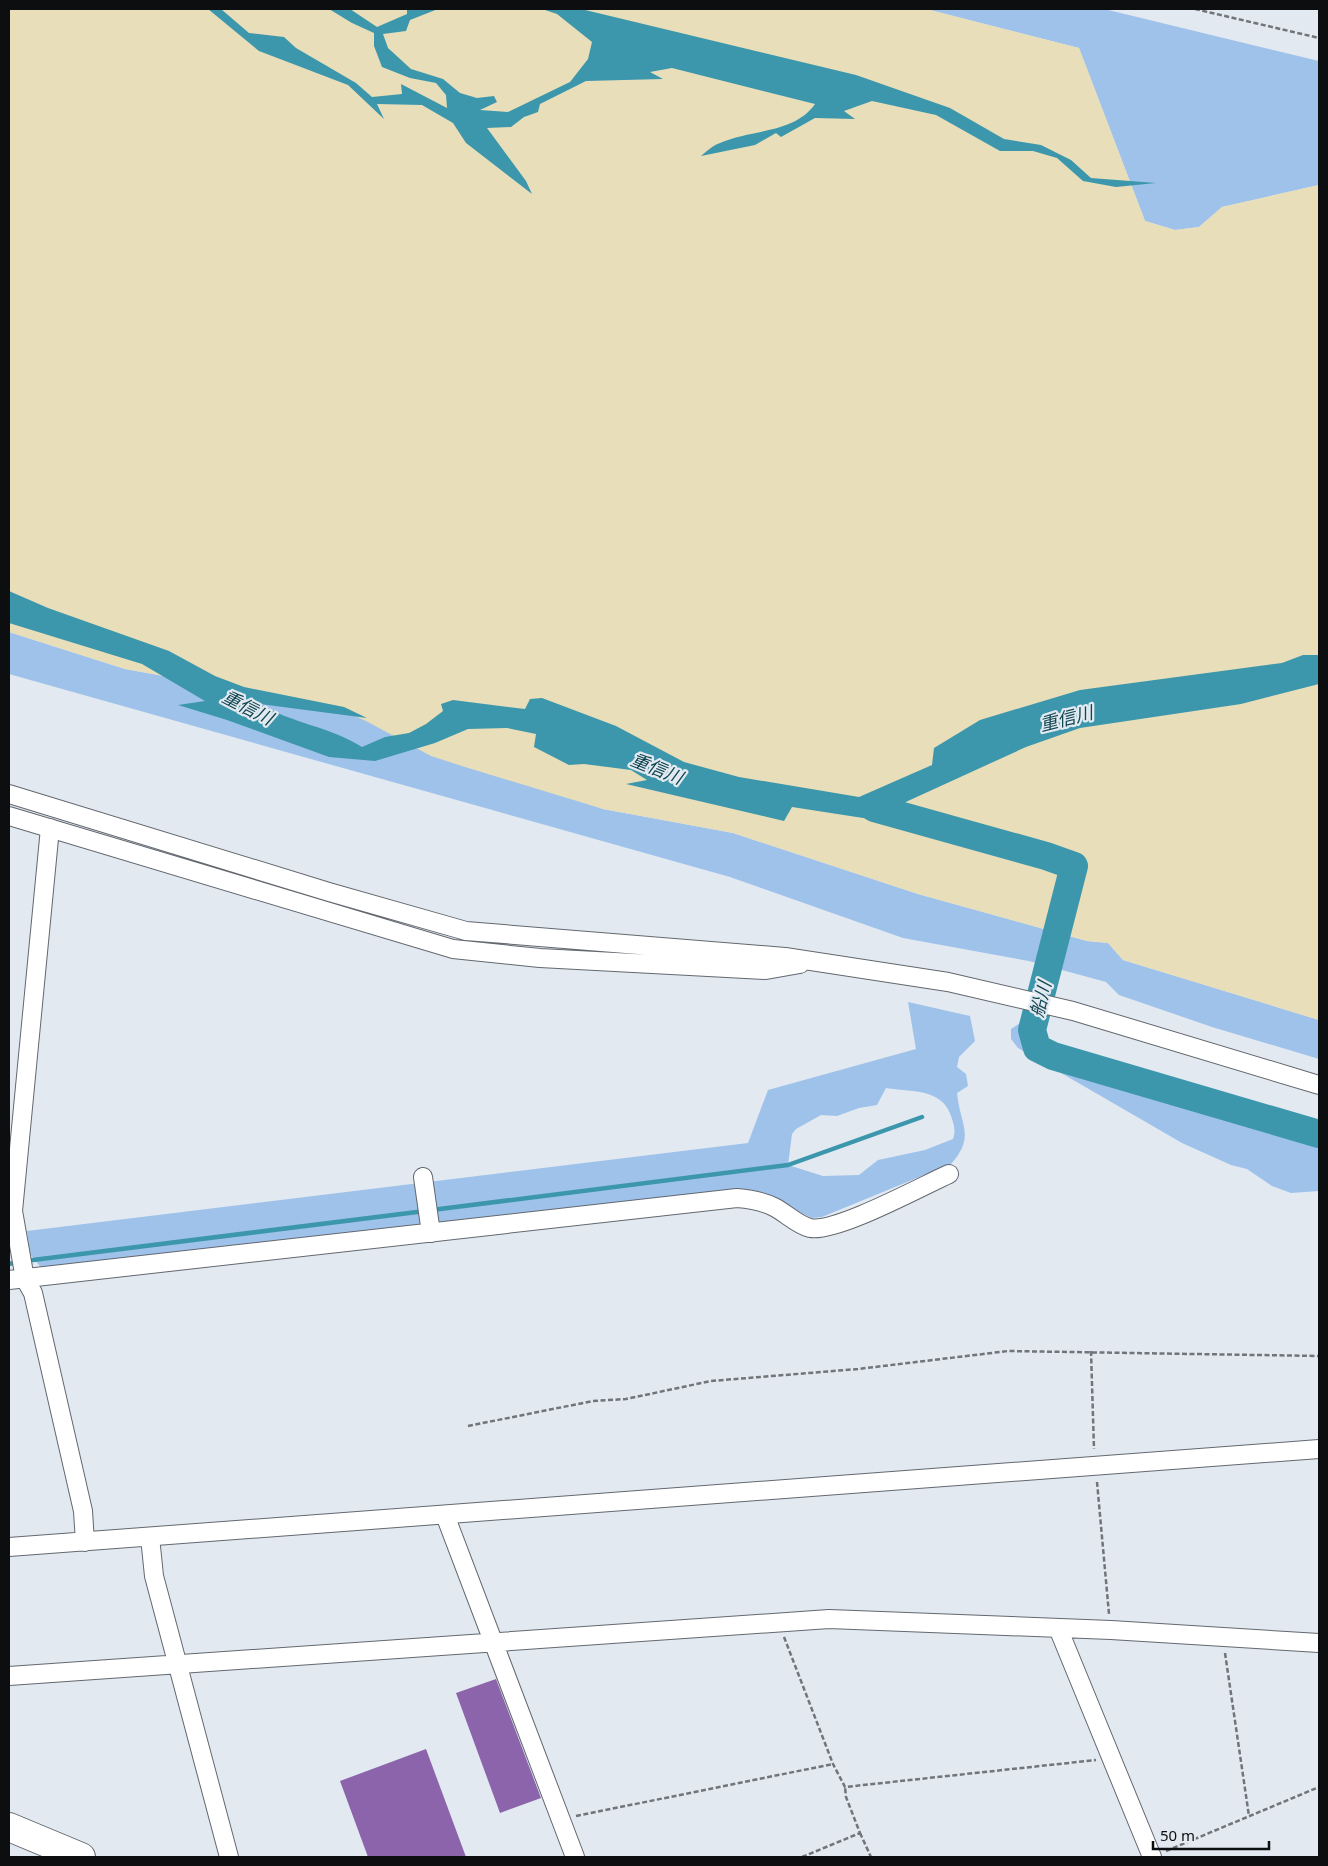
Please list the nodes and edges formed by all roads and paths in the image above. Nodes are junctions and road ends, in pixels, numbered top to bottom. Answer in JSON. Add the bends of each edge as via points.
{"nodes":[{"id":1,"x":1195,"y":9,"type":"edge"},
{"id":2,"x":1319,"y":38,"type":"edge"},
{"id":3,"x":9,"y":794,"type":"edge"},
{"id":4,"x":9,"y":816,"type":"edge"},
{"id":5,"x":50,"y":828,"type":"junction"},
{"id":6,"x":821,"y":961,"type":"junction"},
{"id":7,"x":1319,"y":1085,"type":"edge"},
{"id":8,"x":949,"y":1174,"type":"dead end"},
{"id":9,"x":424,"y":1180,"type":"dead end"},
{"id":10,"x":431,"y":1230,"type":"junction"},
{"id":11,"x":17,"y":1280,"type":"edge"},
{"id":12,"x":1091,"y":1351,"type":"junction"},
{"id":13,"x":1319,"y":1356,"type":"edge"},
{"id":14,"x":468,"y":1426,"type":"dead end"},
{"id":15,"x":1319,"y":1449,"type":"edge"},
{"id":16,"x":1096,"y":1466,"type":"junction"},
{"id":17,"x":445,"y":1515,"type":"junction"},
{"id":18,"x":150,"y":1537,"type":"junction"},
{"id":19,"x":86,"y":1542,"type":"junction"},
{"id":20,"x":9,"y":1548,"type":"edge"},
{"id":21,"x":778,"y":1622,"type":"junction"},
{"id":22,"x":1058,"y":1628,"type":"junction"},
{"id":23,"x":1111,"y":1630,"type":"junction"},
{"id":24,"x":1223,"y":1637,"type":"junction"},
{"id":25,"x":494,"y":1643,"type":"junction"},
{"id":26,"x":1319,"y":1643,"type":"edge"},
{"id":27,"x":178,"y":1665,"type":"junction"},
{"id":28,"x":9,"y":1676,"type":"edge"},
{"id":29,"x":1112,"y":1758,"type":"junction"},
{"id":30,"x":833,"y":1764,"type":"junction"},
{"id":31,"x":1319,"y":1786,"type":"edge"},
{"id":32,"x":845,"y":1787,"type":"junction"},
{"id":33,"x":1249,"y":1816,"type":"junction"},
{"id":34,"x":560,"y":1819,"type":"junction"},
{"id":35,"x":12,"y":1832,"type":"edge"},
{"id":36,"x":860,"y":1833,"type":"junction"},
{"id":37,"x":81,"y":1857,"type":"edge"},
{"id":38,"x":229,"y":1857,"type":"edge"},
{"id":39,"x":576,"y":1857,"type":"edge"},
{"id":40,"x":802,"y":1857,"type":"edge"},
{"id":41,"x":871,"y":1857,"type":"edge"},
{"id":42,"x":1152,"y":1857,"type":"edge"}],
"edges":[{"from":1,"to":2,"type":"path"},
{"from":3,"to":6,"type":"street","via":[[466,931]]},
{"from":4,"to":5,"type":"street"},
{"from":5,"to":6,"type":"street","via":[[453,949],[540,958],[766,970]]},
{"from":5,"to":11,"type":"street","via":[[13,1211]]},
{"from":6,"to":7,"type":"street","via":[[948,982],[1073,1012]]},
{"from":8,"to":10,"type":"street","via":[[826,1227],[811,1228],[774,1207],[737,1198]]},
{"from":9,"to":10,"type":"street"},
{"from":10,"to":11,"type":"street"},
{"from":11,"to":19,"type":"street","via":[[33,1293],[36,1302],[83,1511]]},
{"from":12,"to":13,"type":"path"},
{"from":12,"to":14,"type":"path","via":[[1008,1350],[858,1370],[711,1381]]},
{"from":12,"to":16,"type":"path"},
{"from":15,"to":16,"type":"street"},
{"from":16,"to":17,"type":"street"},
{"from":16,"to":23,"type":"path"},
{"from":17,"to":18,"type":"street"},
{"from":17,"to":25,"type":"street"},
{"from":18,"to":19,"type":"street"},
{"from":18,"to":27,"type":"street","via":[[154,1576]]},
{"from":19,"to":20,"type":"street"},
{"from":21,"to":22,"type":"street","via":[[828,1619]]},
{"from":21,"to":25,"type":"street"},
{"from":21,"to":30,"type":"path"},
{"from":22,"to":23,"type":"street"},
{"from":22,"to":29,"type":"street"},
{"from":23,"to":24,"type":"street"},
{"from":24,"to":26,"type":"street"},
{"from":24,"to":33,"type":"path"},
{"from":25,"to":27,"type":"street"},
{"from":25,"to":34,"type":"street"},
{"from":27,"to":28,"type":"street"},
{"from":27,"to":38,"type":"street"},
{"from":29,"to":32,"type":"path"},
{"from":29,"to":42,"type":"street"},
{"from":30,"to":32,"type":"path"},
{"from":30,"to":34,"type":"path"},
{"from":31,"to":33,"type":"path"},
{"from":32,"to":36,"type":"path"},
{"from":33,"to":42,"type":"path"},
{"from":34,"to":39,"type":"street"},
{"from":35,"to":37,"type":"main road"},
{"from":36,"to":40,"type":"path"},
{"from":36,"to":41,"type":"path"}]}
